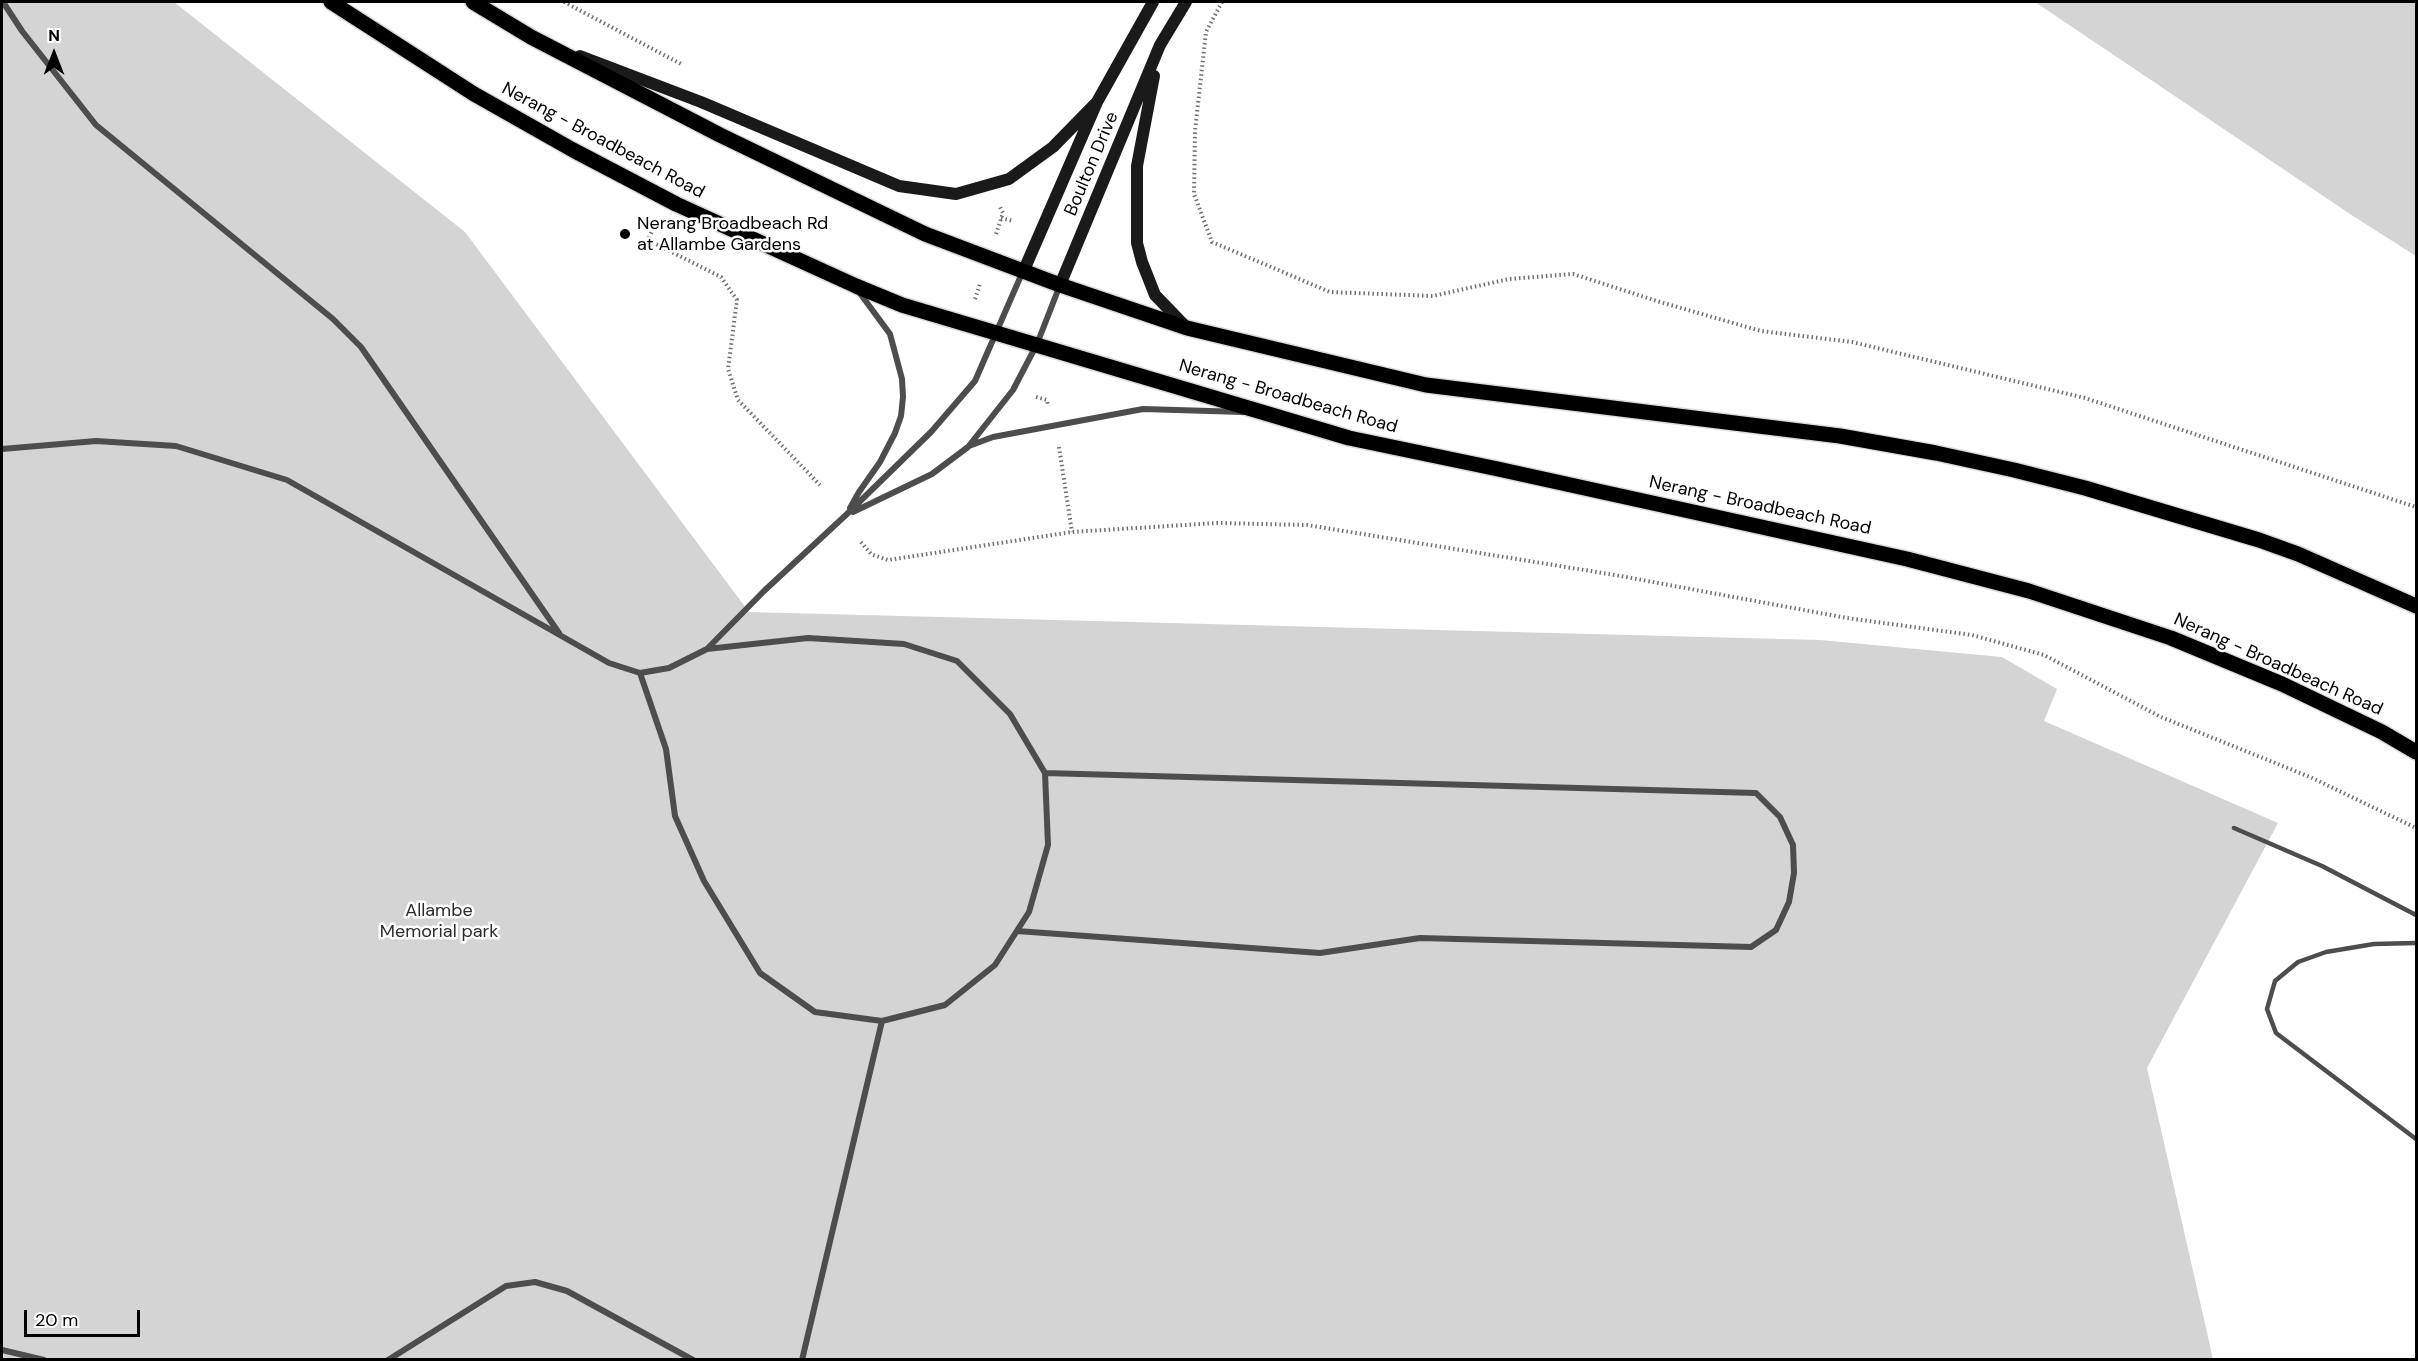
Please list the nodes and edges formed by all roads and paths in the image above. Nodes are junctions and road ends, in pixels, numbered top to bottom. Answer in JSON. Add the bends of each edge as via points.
{"nodes":[{"id":1,"x":3,"y":2,"type":"edge"},
{"id":2,"x":331,"y":2,"type":"edge"},
{"id":3,"x":473,"y":2,"type":"edge"},
{"id":4,"x":1153,"y":2,"type":"edge"},
{"id":5,"x":1186,"y":2,"type":"edge"},
{"id":6,"x":1222,"y":2,"type":"edge"},
{"id":7,"x":531,"y":37,"type":"junction"},
{"id":8,"x":1160,"y":45,"type":"junction"},
{"id":9,"x":1097,"y":102,"type":"junction"},
{"id":10,"x":666,"y":199,"type":"junction"},
{"id":11,"x":1001,"y":218,"type":"dead end"},
{"id":12,"x":1013,"y":221,"type":"dead end"},
{"id":13,"x":1024,"y":270,"type":"junction"},
{"id":14,"x":1060,"y":285,"type":"junction"},
{"id":15,"x":856,"y":286,"type":"junction"},
{"id":16,"x":1187,"y":328,"type":"junction"},
{"id":17,"x":995,"y":333,"type":"junction"},
{"id":18,"x":1037,"y":344,"type":"junction"},
{"id":19,"x":1267,"y":413,"type":"junction"},
{"id":20,"x":968,"y":447,"type":"junction"},
{"id":21,"x":2,"y":449,"type":"edge"},
{"id":22,"x":820,"y":485,"type":"dead end"},
{"id":23,"x":2416,"y":507,"type":"edge"},
{"id":24,"x":847,"y":514,"type":"junction"},
{"id":25,"x":861,"y":542,"type":"dead end"},
{"id":26,"x":2416,"y":606,"type":"edge"},
{"id":27,"x":561,"y":635,"type":"junction"},
{"id":28,"x":707,"y":649,"type":"junction"},
{"id":29,"x":640,"y":674,"type":"junction"},
{"id":30,"x":2416,"y":752,"type":"edge"},
{"id":31,"x":1044,"y":773,"type":"junction"},
{"id":32,"x":2234,"y":828,"type":"dead end"},
{"id":33,"x":2416,"y":828,"type":"edge"},
{"id":34,"x":2416,"y":915,"type":"edge"},
{"id":35,"x":1017,"y":931,"type":"junction"},
{"id":36,"x":2416,"y":943,"type":"edge"},
{"id":37,"x":882,"y":1021,"type":"junction"},
{"id":38,"x":2416,"y":1139,"type":"edge"},
{"id":39,"x":2,"y":1350,"type":"edge"},
{"id":40,"x":44,"y":1359,"type":"edge"},
{"id":41,"x":388,"y":1359,"type":"edge"},
{"id":42,"x":693,"y":1359,"type":"edge"},
{"id":43,"x":802,"y":1359,"type":"edge"}],
"edges":[{"from":1,"to":27,"type":"street","via":[[96,125],[333,319],[361,347]]},
{"from":2,"to":10,"type":"main road","name":"Nerang - Broadbeach Road","via":[[474,94]]},
{"from":3,"to":7,"type":"main road"},
{"from":4,"to":9,"type":"street","name":"Boulton Drive"},
{"from":5,"to":8,"type":"street","name":"Boulton Drive"},
{"from":6,"to":23,"type":"path","via":[[1206,32],[1195,130],[1194,194],[1212,242],[1330,292],[1433,296],[1509,279],[1573,274],[1761,331],[1852,342],[2085,399]]},
{"from":7,"to":9,"type":"street","via":[[701,102],[899,186],[956,194],[1009,179],[1053,147]]},
{"from":7,"to":13,"type":"main road","via":[[720,135],[925,234]]},
{"from":8,"to":14,"type":"street","name":"Boulton Drive"},
{"from":8,"to":16,"type":"street","via":[[1137,166],[1137,243],[1155,295]]},
{"from":9,"to":13,"type":"street","name":"Boulton Drive"},
{"from":10,"to":15,"type":"main road","name":"Nerang - Broadbeach Road"},
{"from":10,"to":22,"type":"path","via":[[648,240],[721,277],[737,300],[728,369],[738,400]]},
{"from":11,"to":12,"type":"path"},
{"from":13,"to":14,"type":"main road"},
{"from":13,"to":17,"type":"street","name":"Boulton Drive"},
{"from":14,"to":16,"type":"main road"},
{"from":14,"to":18,"type":"street","name":"Boulton Drive"},
{"from":15,"to":17,"type":"main road","name":"Nerang - Broadbeach Road","via":[[902,305]]},
{"from":15,"to":24,"type":"street","via":[[890,334],[903,397],[895,433]]},
{"from":16,"to":26,"type":"main road","via":[[1426,385],[1840,436],[2013,470],[2259,540]]},
{"from":17,"to":18,"type":"main road","name":"Nerang - Broadbeach Road"},
{"from":17,"to":24,"type":"street","name":"Boulton Drive","via":[[975,381],[931,432]]},
{"from":18,"to":19,"type":"main road","name":"Nerang - Broadbeach Road"},
{"from":18,"to":20,"type":"street","name":"Boulton Drive","via":[[1013,390]]},
{"from":19,"to":20,"type":"street","via":[[1143,409],[993,437]]},
{"from":19,"to":30,"type":"main road","name":"Nerang - Broadbeach Road","via":[[1349,438],[1907,559],[2029,591],[2171,639],[2272,680]]},
{"from":20,"to":24,"type":"street","via":[[932,474]]},
{"from":21,"to":27,"type":"street","via":[[96,441],[176,446],[287,480]]},
{"from":24,"to":28,"type":"street","name":"Boulton Drive"},
{"from":25,"to":33,"type":"path","via":[[871,554],[888,560],[1072,532],[1217,523],[1307,525],[1615,575],[1847,618],[1972,635],[2044,655],[2161,717],[2310,777]]},
{"from":27,"to":29,"type":"street","via":[[609,663]]},
{"from":28,"to":29,"type":"street","via":[[669,668]]},
{"from":28,"to":31,"type":"street","via":[[808,638],[904,644],[957,661],[1010,714]]},
{"from":29,"to":37,"type":"street","via":[[666,749],[675,816],[704,881],[760,973],[814,1012]]},
{"from":31,"to":35,"type":"street","via":[[1048,845],[1029,912]]},
{"from":31,"to":35,"type":"street","via":[[1756,793],[1780,817],[1793,845],[1794,873],[1789,902],[1776,930],[1751,947],[1420,938],[1320,953]]},
{"from":32,"to":34,"type":"lane","via":[[2322,866]]},
{"from":35,"to":37,"type":"street","via":[[995,965],[945,1005]]},
{"from":36,"to":38,"type":"lane","via":[[2374,944],[2326,952],[2298,963],[2275,981],[2267,1009],[2276,1032]]},
{"from":37,"to":43,"type":"street"},
{"from":39,"to":40,"type":"street"},
{"from":41,"to":42,"type":"street","via":[[506,1286],[536,1282],[567,1291]]}]}
